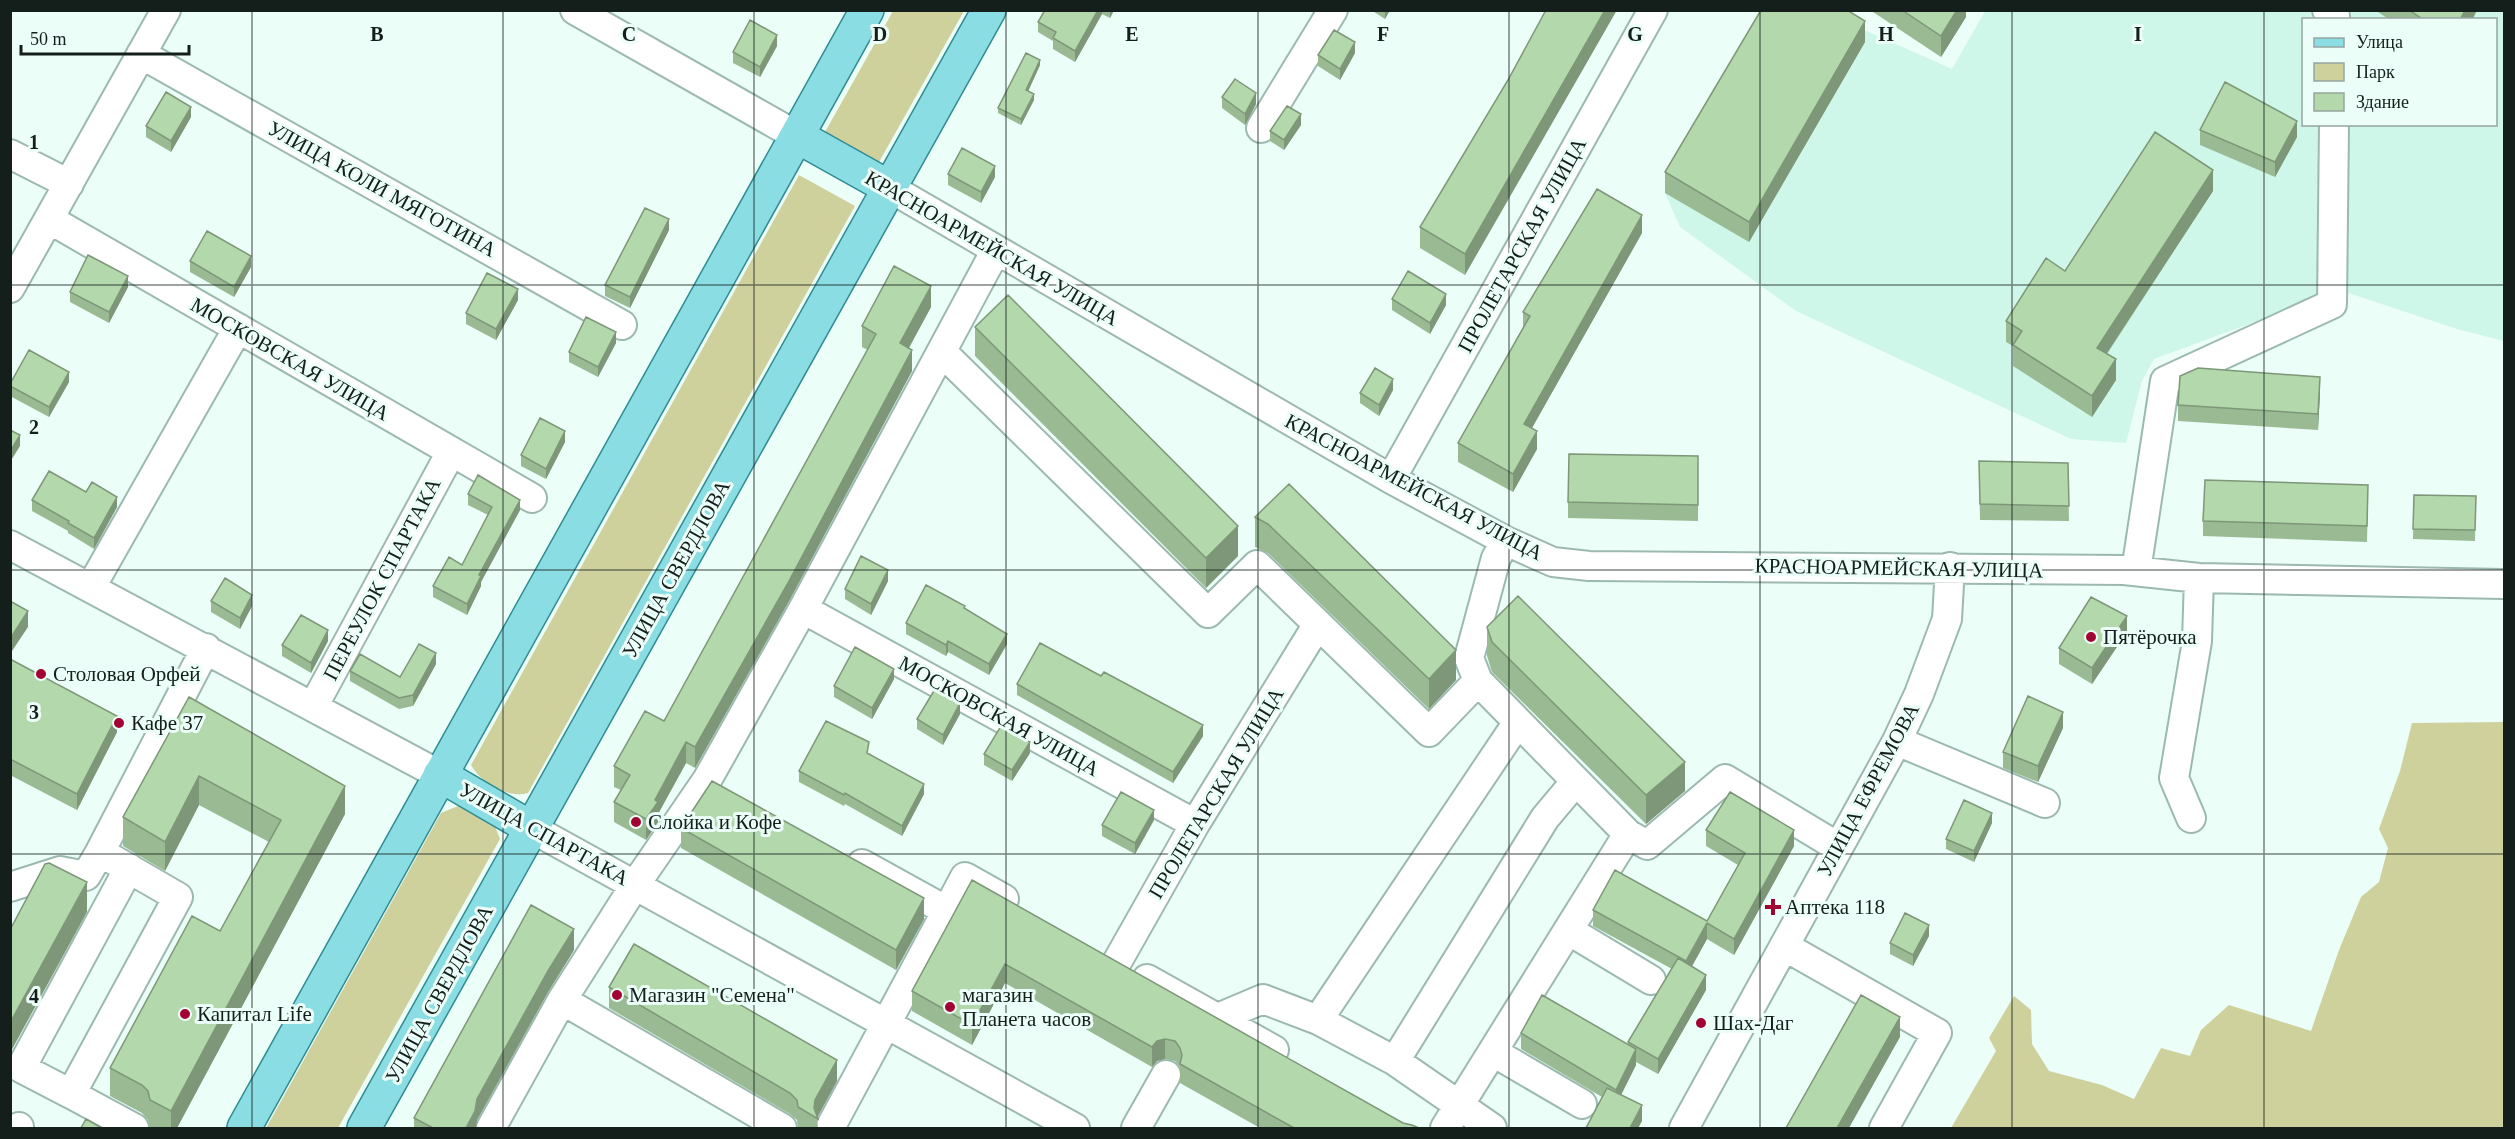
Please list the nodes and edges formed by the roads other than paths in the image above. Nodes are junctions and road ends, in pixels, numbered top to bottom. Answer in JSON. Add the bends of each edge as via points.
{"nodes":[{"id":1,"x":166,"y":10,"type":"edge"},
{"id":2,"x":575,"y":10,"type":"edge"},
{"id":3,"x":867,"y":10,"type":"edge"},
{"id":4,"x":989,"y":10,"type":"edge"},
{"id":5,"x":1333,"y":10,"type":"edge"},
{"id":6,"x":1653,"y":10,"type":"edge"},
{"id":7,"x":141,"y":54,"type":"junction"},
{"id":8,"x":2334,"y":126,"type":"edge"},
{"id":9,"x":1261,"y":128,"type":"dead end"},
{"id":10,"x":797,"y":136,"type":"junction"},
{"id":11,"x":10,"y":154,"type":"edge"},
{"id":12,"x":69,"y":184,"type":"junction"},
{"id":13,"x":890,"y":188,"type":"junction"},
{"id":14,"x":49,"y":219,"type":"junction"},
{"id":15,"x":996,"y":250,"type":"junction"},
{"id":16,"x":11,"y":286,"type":"edge"},
{"id":17,"x":622,"y":324,"type":"dead end"},
{"id":18,"x":238,"y":328,"type":"junction"},
{"id":19,"x":942,"y":352,"type":"junction"},
{"id":20,"x":451,"y":452,"type":"junction"},
{"id":21,"x":1391,"y":479,"type":"junction"},
{"id":22,"x":532,"y":498,"type":"dead end"},
{"id":23,"x":1506,"y":541,"type":"junction"},
{"id":24,"x":10,"y":545,"type":"edge"},
{"id":25,"x":1950,"y":567,"type":"junction"},
{"id":26,"x":2136,"y":571,"type":"junction"},
{"id":27,"x":2199,"y":578,"type":"junction"},
{"id":28,"x":2505,"y":584,"type":"edge"},
{"id":29,"x":91,"y":587,"type":"junction"},
{"id":30,"x":802,"y":609,"type":"junction"},
{"id":31,"x":1318,"y":624,"type":"junction"},
{"id":32,"x":206,"y":648,"type":"junction"},
{"id":33,"x":1478,"y":681,"type":"junction"},
{"id":34,"x":313,"y":706,"type":"junction"},
{"id":35,"x":1518,"y":722,"type":"junction"},
{"id":36,"x":1897,"y":741,"type":"junction"},
{"id":37,"x":440,"y":775,"type":"junction"},
{"id":38,"x":1576,"y":781,"type":"junction"},
{"id":39,"x":2045,"y":803,"type":"dead end"},
{"id":40,"x":2192,"y":818,"type":"dead end"},
{"id":41,"x":1195,"y":824,"type":"junction"},
{"id":42,"x":531,"y":828,"type":"junction"},
{"id":43,"x":1628,"y":834,"type":"junction"},
{"id":44,"x":1838,"y":848,"type":"junction"},
{"id":45,"x":100,"y":852,"type":"junction"},
{"id":46,"x":843,"y":854,"type":"edge"},
{"id":47,"x":129,"y":868,"type":"junction"},
{"id":48,"x":636,"y":885,"type":"junction"},
{"id":49,"x":10,"y":887,"type":"edge"},
{"id":50,"x":947,"y":911,"type":"junction"},
{"id":51,"x":1026,"y":911,"type":"edge"},
{"id":52,"x":1568,"y":930,"type":"junction"},
{"id":53,"x":1784,"y":946,"type":"junction"},
{"id":54,"x":1651,"y":980,"type":"dead end"},
{"id":55,"x":562,"y":1000,"type":"junction"},
{"id":56,"x":1206,"y":1017,"type":"junction"},
{"id":57,"x":1318,"y":1020,"type":"junction"},
{"id":58,"x":885,"y":1024,"type":"junction"},
{"id":59,"x":1493,"y":1052,"type":"junction"},
{"id":60,"x":1395,"y":1061,"type":"junction"},
{"id":61,"x":1299,"y":1065,"type":"edge"},
{"id":62,"x":1166,"y":1075,"type":"dead end"},
{"id":63,"x":71,"y":1094,"type":"junction"},
{"id":64,"x":1459,"y":1104,"type":"junction"},
{"id":65,"x":1582,"y":1104,"type":"dead end"},
{"id":66,"x":1036,"y":1119,"type":"edge"},
{"id":67,"x":134,"y":1128,"type":"edge"},
{"id":68,"x":244,"y":1128,"type":"edge"},
{"id":69,"x":364,"y":1128,"type":"edge"},
{"id":70,"x":491,"y":1128,"type":"edge"},
{"id":71,"x":782,"y":1128,"type":"edge"},
{"id":72,"x":830,"y":1128,"type":"edge"},
{"id":73,"x":1075,"y":1128,"type":"edge"},
{"id":74,"x":1136,"y":1128,"type":"edge"},
{"id":75,"x":1445,"y":1128,"type":"edge"},
{"id":76,"x":1492,"y":1128,"type":"edge"},
{"id":77,"x":1684,"y":1128,"type":"edge"},
{"id":78,"x":1884,"y":1128,"type":"edge"}],
"edges":[{"from":1,"to":7,"type":"street"},
{"from":2,"to":10,"type":"street","name":"КРАСНОАРМЕЙСКАЯ УЛИЦА"},
{"from":3,"to":10,"type":"main road"},
{"from":4,"to":13,"type":"main road","name":"УЛИЦА СВЕРДЛОВА"},
{"from":5,"to":9,"type":"street"},
{"from":6,"to":21,"type":"street","name":"ПРОЛЕТАРСКАЯ УЛИЦА"},
{"from":7,"to":12,"type":"street"},
{"from":7,"to":17,"type":"street","name":"УЛИЦА КОЛИ МЯГОТИНА"},
{"from":8,"to":26,"type":"street","via":[[2332,304],[2165,381]]},
{"from":10,"to":13,"type":"main road","name":"КРАСНОАРМЕЙСКАЯ УЛИЦА"},
{"from":10,"to":37,"type":"main road"},
{"from":11,"to":12,"type":"street"},
{"from":12,"to":14,"type":"street"},
{"from":13,"to":15,"type":"street","name":"КРАСНОАРМЕЙСКАЯ УЛИЦА"},
{"from":13,"to":42,"type":"main road","name":"УЛИЦА СВЕРДЛОВА"},
{"from":14,"to":16,"type":"street"},
{"from":14,"to":18,"type":"street","name":"МОСКОВСКАЯ УЛИЦА"},
{"from":15,"to":19,"type":"street"},
{"from":15,"to":21,"type":"street","name":"КРАСНОАРМЕЙСКАЯ УЛИЦА"},
{"from":18,"to":20,"type":"street","name":"МОСКОВСКАЯ УЛИЦА"},
{"from":18,"to":29,"type":"street"},
{"from":19,"to":30,"type":"street"},
{"from":19,"to":31,"type":"street","via":[[1208,613],[1257,565]]},
{"from":20,"to":22,"type":"street","name":"МОСКОВСКАЯ УЛИЦА"},
{"from":20,"to":34,"type":"street","name":"ПЕРЕУЛОК СПАРТАКА"},
{"from":21,"to":23,"type":"street","name":"КРАСНОАРМЕЙСКАЯ УЛИЦА"},
{"from":23,"to":25,"type":"street","name":"КРАСНОАРМЕЙСКАЯ УЛИЦА","via":[[1553,562],[1589,566]]},
{"from":23,"to":33,"type":"street","via":[[1496,558],[1469,658]]},
{"from":24,"to":29,"type":"street","name":"УЛИЦА СПАРТАКА"},
{"from":25,"to":26,"type":"street","name":"КРАСНОАРМЕЙСКАЯ УЛИЦА"},
{"from":25,"to":36,"type":"street","name":"УЛИЦА ЕФРЕМОВА","via":[[1947,619]]},
{"from":26,"to":27,"type":"street","name":"КРАСНОАРМЕЙСКАЯ УЛИЦА"},
{"from":27,"to":28,"type":"street","name":"КРАСНОАРМЕЙСКАЯ УЛИЦА"},
{"from":27,"to":40,"type":"street","via":[[2197,641],[2174,778]]},
{"from":29,"to":32,"type":"street","name":"УЛИЦА СПАРТАКА"},
{"from":30,"to":41,"type":"street","name":"МОСКОВСКАЯ УЛИЦА"},
{"from":30,"to":48,"type":"street","via":[[718,785]]},
{"from":31,"to":33,"type":"street","via":[[1429,732]]},
{"from":31,"to":41,"type":"street","name":"ПРОЛЕТАРСКАЯ УЛИЦА"},
{"from":32,"to":34,"type":"street","name":"УЛИЦА СПАРТАКА"},
{"from":32,"to":45,"type":"street"},
{"from":33,"to":35,"type":"street"},
{"from":34,"to":37,"type":"street","name":"УЛИЦА СПАРТАКА"},
{"from":35,"to":38,"type":"street"},
{"from":35,"to":57,"type":"street"},
{"from":36,"to":39,"type":"street"},
{"from":36,"to":44,"type":"street","name":"УЛИЦА ЕФРЕМОВА"},
{"from":37,"to":42,"type":"main road","name":"УЛИЦА СПАРТАКА"},
{"from":37,"to":68,"type":"main road"},
{"from":38,"to":43,"type":"street"},
{"from":38,"to":60,"type":"street","via":[[1545,818]]},
{"from":41,"to":56,"type":"street","name":"ПРОЛЕТАРСКАЯ УЛИЦА","via":[[1107,956]]},
{"from":42,"to":48,"type":"street","name":"УЛИЦА СПАРТАКА"},
{"from":42,"to":69,"type":"main road","name":"УЛИЦА СВЕРДЛОВА"},
{"from":43,"to":44,"type":"street","via":[[1647,845],[1725,779]]},
{"from":43,"to":52,"type":"street"},
{"from":44,"to":53,"type":"street","name":"УЛИЦА ЕФРЕМОВА"},
{"from":45,"to":47,"type":"street"},
{"from":45,"to":49,"type":"street","via":[[86,876],[60,871]]},
{"from":46,"to":50,"type":"street"},
{"from":47,"to":63,"type":"street","via":[[178,897]]},
{"from":47,"to":63,"type":"street","via":[[21,1068]]},
{"from":48,"to":55,"type":"street"},
{"from":48,"to":58,"type":"street","name":"УЛИЦА СПАРТАКА"},
{"from":50,"to":51,"type":"street","via":[[965,877]]},
{"from":50,"to":58,"type":"street"},
{"from":52,"to":54,"type":"street"},
{"from":52,"to":59,"type":"street"},
{"from":53,"to":77,"type":"street","name":"УЛИЦА ЕФРЕМОВА"},
{"from":53,"to":78,"type":"street","via":[[1937,1033]]},
{"from":55,"to":70,"type":"street"},
{"from":55,"to":71,"type":"street"},
{"from":56,"to":57,"type":"street","via":[[1263,999]]},
{"from":56,"to":61,"type":"street"},
{"from":57,"to":60,"type":"street"},
{"from":58,"to":66,"type":"street","name":"УЛИЦА СПАРТАКА"},
{"from":58,"to":72,"type":"street"},
{"from":59,"to":64,"type":"street"},
{"from":59,"to":65,"type":"street"},
{"from":60,"to":64,"type":"street"},
{"from":62,"to":74,"type":"street"},
{"from":63,"to":67,"type":"street"},
{"from":64,"to":75,"type":"street"},
{"from":64,"to":76,"type":"street"},
{"from":66,"to":73,"type":"street","name":"УЛИЦА СПАРТАКА"}]}
